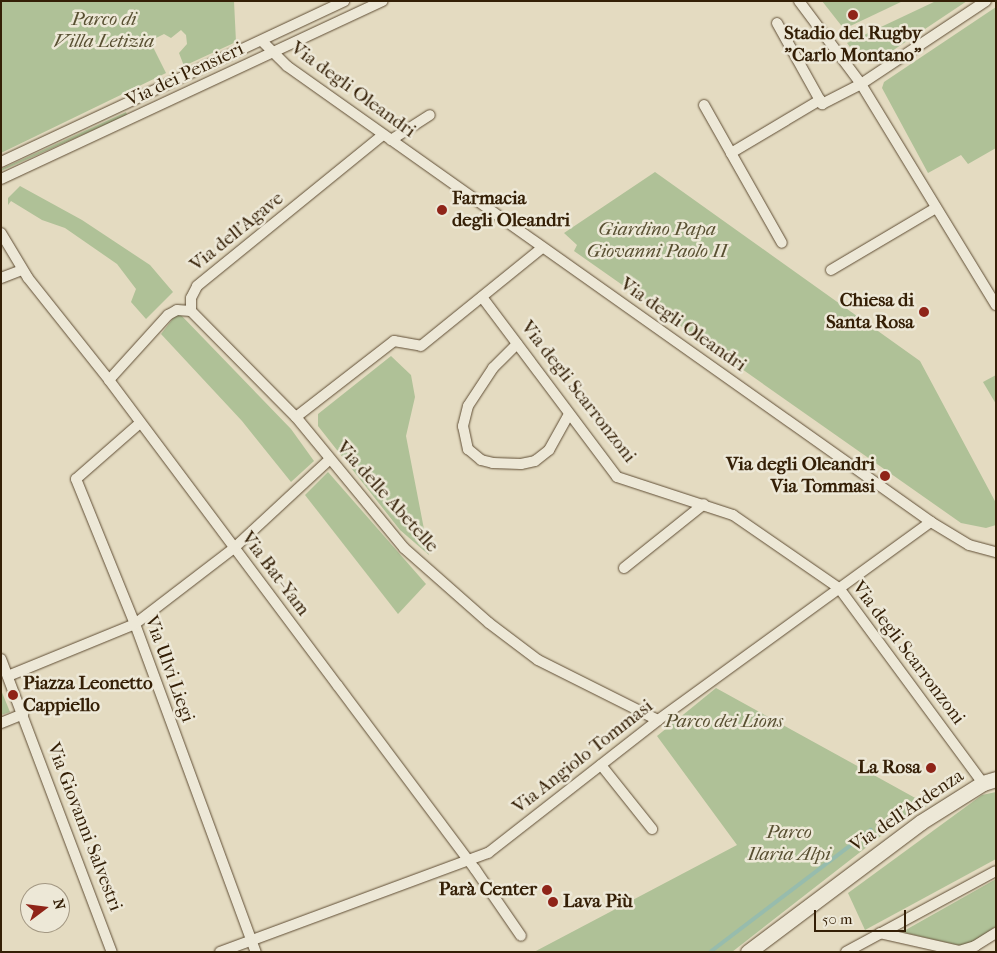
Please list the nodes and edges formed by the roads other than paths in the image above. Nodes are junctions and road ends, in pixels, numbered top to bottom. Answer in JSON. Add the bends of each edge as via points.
{"nodes":[{"id":1,"x":344,"y":1,"type":"edge"},
{"id":2,"x":382,"y":1,"type":"edge"},
{"id":3,"x":799,"y":1,"type":"edge"},
{"id":4,"x":986,"y":1,"type":"edge"},
{"id":5,"x":777,"y":23,"type":"dead end"},
{"id":6,"x":262,"y":41,"type":"junction"},
{"id":7,"x":273,"y":53,"type":"junction"},
{"id":8,"x":861,"y":84,"type":"junction"},
{"id":9,"x":820,"y":100,"type":"junction"},
{"id":10,"x":704,"y":105,"type":"dead end"},
{"id":11,"x":430,"y":115,"type":"dead end"},
{"id":12,"x":387,"y":138,"type":"junction"},
{"id":13,"x":731,"y":153,"type":"junction"},
{"id":14,"x":1,"y":162,"type":"edge"},
{"id":15,"x":3,"y":179,"type":"edge"},
{"id":16,"x":1,"y":190,"type":"edge"},
{"id":17,"x":936,"y":208,"type":"junction"},
{"id":18,"x":1,"y":233,"type":"edge"},
{"id":19,"x":782,"y":243,"type":"dead end"},
{"id":20,"x":542,"y":248,"type":"junction"},
{"id":21,"x":22,"y":270,"type":"junction"},
{"id":22,"x":831,"y":270,"type":"dead end"},
{"id":23,"x":1,"y":278,"type":"edge"},
{"id":24,"x":482,"y":297,"type":"junction"},
{"id":25,"x":996,"y":305,"type":"edge"},
{"id":26,"x":191,"y":311,"type":"junction"},
{"id":27,"x":517,"y":344,"type":"junction"},
{"id":28,"x":109,"y":380,"type":"junction"},
{"id":29,"x":569,"y":414,"type":"junction"},
{"id":30,"x":296,"y":417,"type":"junction"},
{"id":31,"x":140,"y":423,"type":"junction"},
{"id":32,"x":329,"y":460,"type":"junction"},
{"id":33,"x":704,"y":504,"type":"junction"},
{"id":34,"x":931,"y":522,"type":"junction"},
{"id":35,"x":234,"y":548,"type":"junction"},
{"id":36,"x":996,"y":552,"type":"edge"},
{"id":37,"x":624,"y":568,"type":"dead end"},
{"id":38,"x":839,"y":588,"type":"junction"},
{"id":39,"x":135,"y":624,"type":"junction"},
{"id":40,"x":2,"y":662,"type":"edge"},
{"id":41,"x":8,"y":676,"type":"junction"},
{"id":42,"x":23,"y":714,"type":"junction"},
{"id":43,"x":658,"y":720,"type":"junction"},
{"id":44,"x":1,"y":723,"type":"edge"},
{"id":45,"x":601,"y":765,"type":"junction"},
{"id":46,"x":992,"y":780,"type":"edge"},
{"id":47,"x":652,"y":829,"type":"dead end"},
{"id":48,"x":470,"y":861,"type":"junction"},
{"id":49,"x":996,"y":871,"type":"edge"},
{"id":50,"x":880,"y":933,"type":"junction"},
{"id":51,"x":996,"y":933,"type":"edge"},
{"id":52,"x":521,"y":936,"type":"dead end"},
{"id":53,"x":252,"y":940,"type":"junction"},
{"id":54,"x":112,"y":952,"type":"edge"},
{"id":55,"x":220,"y":952,"type":"edge"},
{"id":56,"x":256,"y":952,"type":"edge"},
{"id":57,"x":748,"y":952,"type":"edge"},
{"id":58,"x":846,"y":952,"type":"edge"}],
"edges":[{"from":1,"to":6,"type":"street","name":"Via dei Pensieri"},
{"from":2,"to":7,"type":"street","name":"Via dei Pensieri"},
{"from":3,"to":8,"type":"street"},
{"from":4,"to":8,"type":"street"},
{"from":5,"to":9,"type":"street"},
{"from":6,"to":7,"type":"street","name":"Via degli Oleandri"},
{"from":6,"to":14,"type":"street","name":"Via dei Pensieri"},
{"from":7,"to":12,"type":"street","name":"Via degli Oleandri"},
{"from":7,"to":15,"type":"street","name":"Via dei Pensieri"},
{"from":8,"to":9,"type":"street","via":[[822,104]]},
{"from":8,"to":17,"type":"street"},
{"from":9,"to":13,"type":"street"},
{"from":10,"to":13,"type":"street"},
{"from":11,"to":12,"type":"street","name":"Via dell'Agave"},
{"from":12,"to":20,"type":"street","name":"Via degli Oleandri"},
{"from":12,"to":26,"type":"street","name":"Via dell'Agave","via":[[197,286],[191,298]]},
{"from":13,"to":19,"type":"street"},
{"from":15,"to":16,"type":"street"},
{"from":17,"to":22,"type":"street"},
{"from":17,"to":25,"type":"street"},
{"from":18,"to":21,"type":"street","name":"Via Bat-Yam"},
{"from":20,"to":24,"type":"street"},
{"from":20,"to":34,"type":"street","name":"Via degli Oleandri"},
{"from":21,"to":23,"type":"street"},
{"from":21,"to":28,"type":"street","name":"Via Bat-Yam"},
{"from":24,"to":27,"type":"street","name":"Via degli Scarronzoni"},
{"from":24,"to":30,"type":"street","via":[[421,346],[394,341]]},
{"from":26,"to":28,"type":"street","via":[[178,310],[168,315]]},
{"from":26,"to":30,"type":"street","name":"Via delle Abetelle"},
{"from":27,"to":29,"type":"street","name":"Via degli Scarronzoni"},
{"from":27,"to":29,"type":"street","via":[[493,368],[468,406],[462,426],[468,449],[481,460],[493,463],[535,461],[549,450]]},
{"from":28,"to":31,"type":"street","name":"Via Bat-Yam"},
{"from":29,"to":33,"type":"street","name":"Via degli Scarronzoni","via":[[617,477]]},
{"from":30,"to":32,"type":"street","name":"Via delle Abetelle"},
{"from":31,"to":35,"type":"street","name":"Via Bat-Yam"},
{"from":31,"to":39,"type":"street","name":"Via Ulvi Liegi","via":[[76,478]]},
{"from":32,"to":35,"type":"street"},
{"from":32,"to":43,"type":"street","name":"Via delle Abetelle","via":[[404,548],[514,644],[549,666]]},
{"from":33,"to":37,"type":"street"},
{"from":33,"to":38,"type":"street","name":"Via degli Scarronzoni","via":[[742,520]]},
{"from":34,"to":36,"type":"street","name":"Via degli Oleandri","via":[[969,545]]},
{"from":34,"to":38,"type":"street","name":"Via Angiolo Tommasi"},
{"from":35,"to":39,"type":"street"},
{"from":35,"to":48,"type":"street","name":"Via Bat-Yam"},
{"from":38,"to":43,"type":"street","name":"Via Angiolo Tommasi"},
{"from":38,"to":46,"type":"street","name":"Via degli Scarronzoni"},
{"from":39,"to":41,"type":"street"},
{"from":39,"to":53,"type":"street","name":"Via Ulvi Liegi"},
{"from":40,"to":41,"type":"street","name":"Via Giovanni Salvestri"},
{"from":41,"to":42,"type":"street","name":"Via Giovanni Salvestri"},
{"from":42,"to":44,"type":"street"},
{"from":42,"to":54,"type":"street","name":"Via Giovanni Salvestri"},
{"from":43,"to":45,"type":"street","name":"Via Angiolo Tommasi"},
{"from":45,"to":47,"type":"street"},
{"from":45,"to":48,"type":"street","name":"Via Angiolo Tommasi","via":[[488,853]]},
{"from":46,"to":57,"type":"main road","name":"Via dell'Ardenza","via":[[921,822]]},
{"from":48,"to":52,"type":"street","name":"Via Bat-Yam"},
{"from":48,"to":53,"type":"street","name":"Via Angiolo Tommasi"},
{"from":49,"to":50,"type":"street"},
{"from":50,"to":51,"type":"street","via":[[959,950],[975,946]]},
{"from":50,"to":58,"type":"street"},
{"from":53,"to":55,"type":"street","name":"Via Angiolo Tommasi"},
{"from":53,"to":56,"type":"street","name":"Via Ulvi Liegi"}]}
